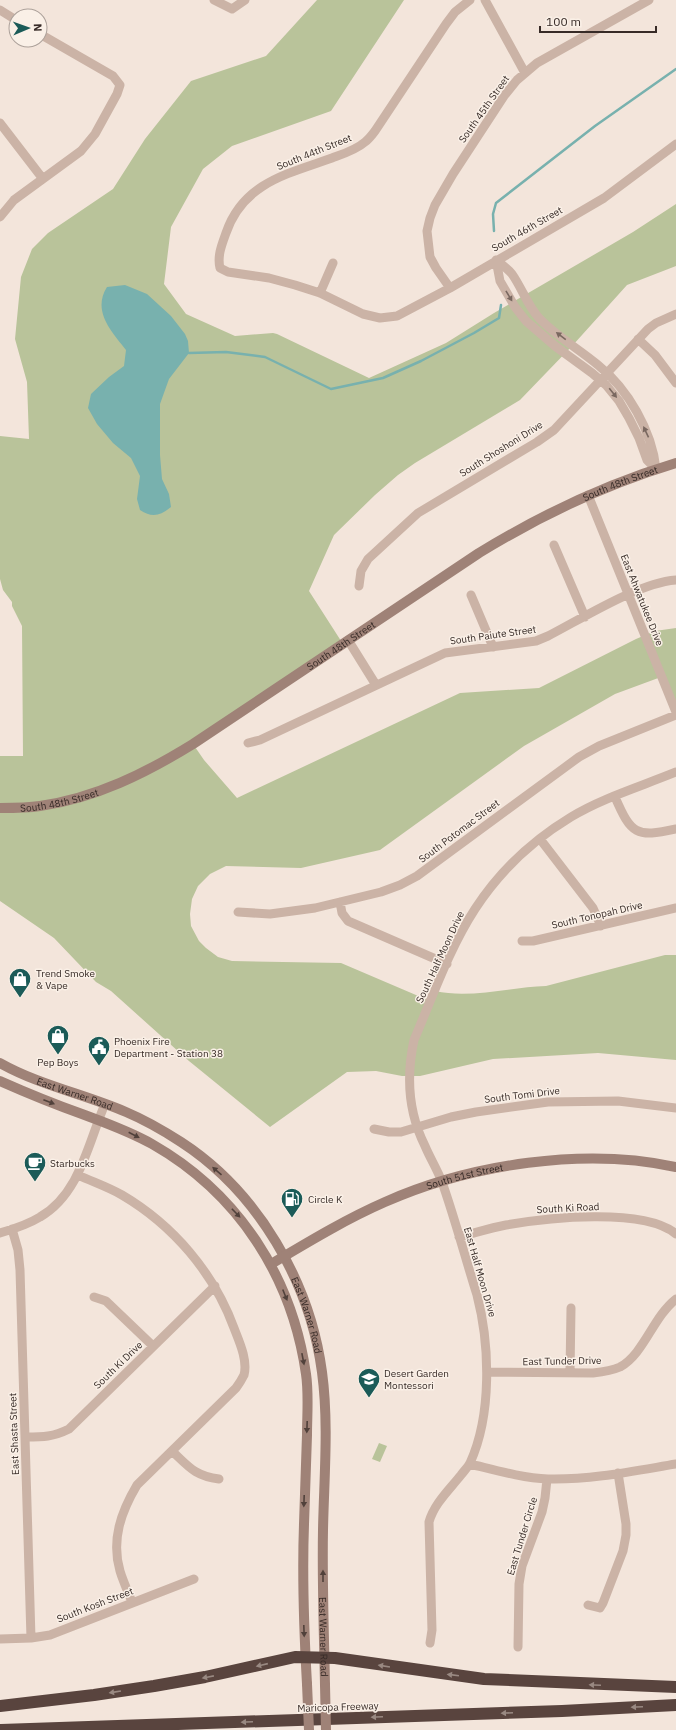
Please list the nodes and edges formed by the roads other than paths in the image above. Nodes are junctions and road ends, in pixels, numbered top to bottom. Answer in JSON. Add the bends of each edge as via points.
{"nodes":[{"id":1,"x":214,"y":0,"type":"edge"},
{"id":2,"x":245,"y":0,"type":"edge"},
{"id":3,"x":470,"y":0,"type":"edge"},
{"id":4,"x":485,"y":0,"type":"edge"},
{"id":5,"x":649,"y":0,"type":"edge"},
{"id":6,"x":48,"y":39,"type":"edge"},
{"id":7,"x":525,"y":73,"type":"junction"},
{"id":8,"x":0,"y":123,"type":"edge"},
{"id":9,"x":676,"y":144,"type":"edge"},
{"id":10,"x":43,"y":179,"type":"junction"},
{"id":11,"x":0,"y":217,"type":"edge"},
{"id":12,"x":496,"y":260,"type":"junction"},
{"id":13,"x":333,"y":263,"type":"dead end"},
{"id":14,"x":450,"y":288,"type":"junction"},
{"id":15,"x":320,"y":293,"type":"junction"},
{"id":16,"x":676,"y":314,"type":"edge"},
{"id":17,"x":638,"y":339,"type":"junction"},
{"id":18,"x":603,"y":376,"type":"junction"},
{"id":19,"x":676,"y":383,"type":"edge"},
{"id":20,"x":676,"y":464,"type":"edge"},
{"id":21,"x":656,"y":469,"type":"junction"},
{"id":22,"x":588,"y":495,"type":"junction"},
{"id":23,"x":554,"y":545,"type":"dead end"},
{"id":24,"x":676,"y":580,"type":"edge"},
{"id":25,"x":359,"y":586,"type":"dead end"},
{"id":26,"x":471,"y":595,"type":"dead end"},
{"id":27,"x":629,"y":595,"type":"junction"},
{"id":28,"x":584,"y":617,"type":"junction"},
{"id":29,"x":348,"y":640,"type":"junction"},
{"id":30,"x":493,"y":647,"type":"junction"},
{"id":31,"x":376,"y":685,"type":"junction"},
{"id":32,"x":676,"y":713,"type":"edge"},
{"id":33,"x":248,"y":743,"type":"dead end"},
{"id":34,"x":676,"y":772,"type":"edge"},
{"id":35,"x":615,"y":797,"type":"junction"},
{"id":36,"x":0,"y":808,"type":"edge"},
{"id":37,"x":676,"y":829,"type":"edge"},
{"id":38,"x":540,"y":839,"type":"junction"},
{"id":39,"x":340,"y":902,"type":"junction"},
{"id":40,"x":676,"y":908,"type":"edge"},
{"id":41,"x":238,"y":912,"type":"dead end"},
{"id":42,"x":601,"y":926,"type":"junction"},
{"id":43,"x":522,"y":941,"type":"dead end"},
{"id":44,"x":447,"y":964,"type":"junction"},
{"id":45,"x":0,"y":1063,"type":"edge"},
{"id":46,"x":18,"y":1072,"type":"junction"},
{"id":47,"x":0,"y":1081,"type":"edge"},
{"id":48,"x":13,"y":1087,"type":"junction"},
{"id":49,"x":105,"y":1104,"type":"junction"},
{"id":50,"x":676,"y":1108,"type":"edge"},
{"id":51,"x":98,"y":1119,"type":"junction"},
{"id":52,"x":416,"y":1128,"type":"junction"},
{"id":53,"x":374,"y":1129,"type":"dead end"},
{"id":54,"x":676,"y":1167,"type":"edge"},
{"id":55,"x":78,"y":1175,"type":"junction"},
{"id":56,"x":441,"y":1181,"type":"junction"},
{"id":57,"x":12,"y":1229,"type":"junction"},
{"id":58,"x":0,"y":1233,"type":"edge"},
{"id":59,"x":676,"y":1234,"type":"edge"},
{"id":60,"x":459,"y":1237,"type":"junction"},
{"id":61,"x":284,"y":1256,"type":"junction"},
{"id":62,"x":271,"y":1264,"type":"junction"},
{"id":63,"x":215,"y":1286,"type":"junction"},
{"id":64,"x":94,"y":1297,"type":"dead end"},
{"id":65,"x":676,"y":1299,"type":"edge"},
{"id":66,"x":571,"y":1308,"type":"dead end"},
{"id":67,"x":153,"y":1346,"type":"junction"},
{"id":68,"x":486,"y":1372,"type":"junction"},
{"id":69,"x":570,"y":1373,"type":"junction"},
{"id":70,"x":323,"y":1390,"type":"junction"},
{"id":71,"x":307,"y":1391,"type":"junction"},
{"id":72,"x":26,"y":1437,"type":"junction"},
{"id":73,"x":172,"y":1451,"type":"junction"},
{"id":74,"x":470,"y":1464,"type":"junction"},
{"id":75,"x":676,"y":1464,"type":"edge"},
{"id":76,"x":618,"y":1473,"type":"junction"},
{"id":77,"x":219,"y":1479,"type":"dead end"},
{"id":78,"x":547,"y":1479,"type":"junction"},
{"id":79,"x":194,"y":1579,"type":"dead end"},
{"id":80,"x":132,"y":1602,"type":"junction"},
{"id":81,"x":588,"y":1605,"type":"dead end"},
{"id":82,"x":31,"y":1638,"type":"junction"},
{"id":83,"x":0,"y":1639,"type":"edge"},
{"id":84,"x":430,"y":1643,"type":"dead end"},
{"id":85,"x":518,"y":1647,"type":"dead end"},
{"id":86,"x":305,"y":1657,"type":"junction"},
{"id":87,"x":324,"y":1657,"type":"junction"},
{"id":88,"x":676,"y":1687,"type":"edge"},
{"id":89,"x":676,"y":1705,"type":"edge"},
{"id":90,"x":0,"y":1706,"type":"edge"},
{"id":91,"x":1,"y":1730,"type":"edge"},
{"id":92,"x":309,"y":1730,"type":"edge"},
{"id":93,"x":326,"y":1730,"type":"edge"}],
"edges":[{"from":1,"to":2,"type":"street","via":[[232,9]]},
{"from":3,"to":15,"type":"street","name":"South 44th Street","via":[[455,12],[446,24],[375,131],[364,143],[349,152],[263,185],[239,207],[229,224],[218,261],[220,268],[228,272],[269,278]]},
{"from":4,"to":7,"type":"street"},
{"from":5,"to":7,"type":"street","name":"South 45th Street","via":[[537,63]]},
{"from":6,"to":10,"type":"street","via":[[113,76],[120,85],[95,134],[81,151]]},
{"from":7,"to":14,"type":"street","name":"South 45th Street","via":[[504,96],[453,174],[430,218],[430,257]]},
{"from":8,"to":10,"type":"street"},
{"from":9,"to":12,"type":"street","name":"South 46th Street","via":[[604,198]]},
{"from":10,"to":11,"type":"street","via":[[14,200]]},
{"from":12,"to":14,"type":"street","name":"South 46th Street"},
{"from":18,"to":12,"type":"street","one_way":true,"via":[[538,317],[511,273]]},
{"from":12,"to":18,"type":"street","one_way":true,"via":[[500,281],[526,321],[555,346]]},
{"from":13,"to":15,"type":"street"},
{"from":14,"to":15,"type":"street","name":"South 46th Street","via":[[397,316],[380,318],[363,314]]},
{"from":16,"to":17,"type":"street","name":"South Shoshoni Drive","via":[[656,323]]},
{"from":17,"to":18,"type":"street","name":"South Shoshoni Drive"},
{"from":17,"to":19,"type":"street","via":[[655,355]]},
{"from":18,"to":21,"type":"street","via":[[639,438],[647,460]]},
{"from":18,"to":25,"type":"street","name":"South Shoshoni Drive","via":[[554,430],[418,513],[368,559],[361,571]]},
{"from":20,"to":21,"type":"main road","name":"South 48th Street"},
{"from":21,"to":22,"type":"main road","name":"South 48th Street"},
{"from":22,"to":27,"type":"street","name":"East Ahwatukee Drive"},
{"from":22,"to":29,"type":"main road","name":"South 48th Street","via":[[485,549]]},
{"from":23,"to":28,"type":"street"},
{"from":24,"to":27,"type":"street","name":"South Paiute Street","via":[[661,581]]},
{"from":26,"to":30,"type":"street"},
{"from":27,"to":28,"type":"street","name":"South Paiute Street"},
{"from":27,"to":32,"type":"street","name":"East Ahwatukee Drive"},
{"from":28,"to":30,"type":"street","name":"South Paiute Street","via":[[536,641]]},
{"from":29,"to":31,"type":"street"},
{"from":29,"to":36,"type":"main road","name":"South 48th Street","via":[[193,744],[149,770],[104,790],[71,799],[40,806]]},
{"from":30,"to":31,"type":"street","name":"South Paiute Street","via":[[445,653]]},
{"from":31,"to":33,"type":"street","name":"South Paiute Street","via":[[260,740]]},
{"from":32,"to":39,"type":"street","name":"South Potomac Street","via":[[579,757],[417,876],[381,892]]},
{"from":34,"to":35,"type":"street","name":"South Half Moon Drive"},
{"from":35,"to":37,"type":"street","via":[[624,818],[637,831],[646,834]]},
{"from":35,"to":38,"type":"street","name":"South Half Moon Drive","via":[[571,817]]},
{"from":38,"to":42,"type":"street","via":[[593,908]]},
{"from":38,"to":44,"type":"street","name":"South Half Moon Drive","via":[[491,886],[464,929]]},
{"from":39,"to":41,"type":"street","name":"South Potomac Street","via":[[294,912]]},
{"from":39,"to":44,"type":"street","via":[[342,913],[348,921]]},
{"from":40,"to":42,"type":"street","name":"South Tonopah Drive"},
{"from":42,"to":43,"type":"street","name":"South Tonopah Drive","via":[[533,941]]},
{"from":44,"to":52,"type":"street","name":"South Half Moon Drive","via":[[414,1040],[410,1058],[409,1089]]},
{"from":45,"to":46,"type":"main road","name":"East Warner Road"},
{"from":46,"to":48,"type":"main road"},
{"from":46,"to":49,"type":"main road","name":"East Warner Road"},
{"from":47,"to":48,"type":"main road","name":"East Warner Road"},
{"from":48,"to":51,"type":"main road","name":"East Warner Road","one_way":true},
{"from":49,"to":51,"type":"street"},
{"from":61,"to":49,"type":"main road","name":"East Warner Road","one_way":true,"via":[[256,1211],[220,1173],[159,1129]]},
{"from":50,"to":52,"type":"street","name":"South Tomi Drive","via":[[618,1101],[548,1102],[476,1112]]},
{"from":51,"to":55,"type":"street"},
{"from":51,"to":62,"type":"main road","name":"East Warner Road","one_way":true,"via":[[152,1144],[211,1187],[243,1220]]},
{"from":52,"to":53,"type":"street","name":"South Tomi Drive","via":[[402,1132]]},
{"from":52,"to":56,"type":"street","name":"South Half Moon Drive"},
{"from":54,"to":56,"type":"main road","name":"South 51st Street","via":[[617,1160],[533,1162]]},
{"from":55,"to":57,"type":"street","via":[[53,1208],[41,1217]]},
{"from":55,"to":63,"type":"street","via":[[122,1195],[141,1207],[179,1240]]},
{"from":56,"to":60,"type":"street","name":"East Half Moon Drive"},
{"from":56,"to":61,"type":"main road","name":"South 51st Street","via":[[374,1207]]},
{"from":57,"to":58,"type":"street"},
{"from":57,"to":72,"type":"street","name":"East Shasta Street","via":[[20,1270]]},
{"from":59,"to":60,"type":"street","name":"South Ki Road","via":[[655,1223],[592,1217],[505,1225]]},
{"from":60,"to":68,"type":"street","name":"East Half Moon Drive","via":[[482,1313]]},
{"from":61,"to":62,"type":"main road","name":"South 51st Street"},
{"from":61,"to":70,"type":"main road","name":"East Warner Road","via":[[304,1299],[314,1330]]},
{"from":62,"to":71,"type":"main road","name":"East Warner Road","one_way":true,"via":[[290,1306],[306,1375]]},
{"from":63,"to":67,"type":"street","name":"South Ki Drive"},
{"from":63,"to":73,"type":"street","via":[[229,1313],[244,1361],[244,1374],[236,1388]]},
{"from":64,"to":67,"type":"street","via":[[106,1301]]},
{"from":65,"to":69,"type":"street","name":"East Tunder Drive","via":[[661,1313],[645,1340],[626,1363],[609,1371]]},
{"from":66,"to":69,"type":"street"},
{"from":67,"to":72,"type":"street","name":"South Ki Drive","via":[[69,1429],[58,1435]]},
{"from":68,"to":69,"type":"street","name":"East Tunder Drive"},
{"from":68,"to":74,"type":"street","name":"East Half Moon Drive","via":[[479,1437]]},
{"from":70,"to":71,"type":"main road"},
{"from":87,"to":70,"type":"main road","name":"East Warner Road","one_way":true},
{"from":71,"to":86,"type":"main road","name":"East Warner Road","one_way":true,"via":[[303,1572]]},
{"from":72,"to":82,"type":"street","name":"East Shasta Street"},
{"from":73,"to":77,"type":"street","via":[[196,1473],[205,1478]]},
{"from":73,"to":80,"type":"street","via":[[137,1486],[126,1504],[119,1526],[117,1549],[120,1570]]},
{"from":74,"to":78,"type":"street"},
{"from":74,"to":84,"type":"street","name":"East Half Moon Drive","via":[[438,1503],[429,1522],[432,1630]]},
{"from":75,"to":76,"type":"street"},
{"from":76,"to":78,"type":"street"},
{"from":76,"to":81,"type":"street","via":[[626,1524],[622,1552],[604,1603],[600,1608]]},
{"from":78,"to":85,"type":"street","name":"East Tunder Circle","via":[[542,1512],[522,1566],[519,1584]]},
{"from":79,"to":80,"type":"street","name":"South Kosh Street"},
{"from":80,"to":82,"type":"street","name":"South Kosh Street","via":[[50,1635]]},
{"from":82,"to":83,"type":"street","name":"South Kosh Street"},
{"from":86,"to":87,"type":"highway"},
{"from":86,"to":90,"type":"highway","one_way":true,"via":[[154,1686]]},
{"from":86,"to":92,"type":"main road","name":"East Warner Road","bridge":true},
{"from":88,"to":87,"type":"highway","one_way":true,"via":[[484,1679]]},
{"from":87,"to":93,"type":"main road","name":"East Warner Road","bridge":true},
{"from":89,"to":91,"type":"highway","name":"Maricopa Freeway","one_way":true}]}
